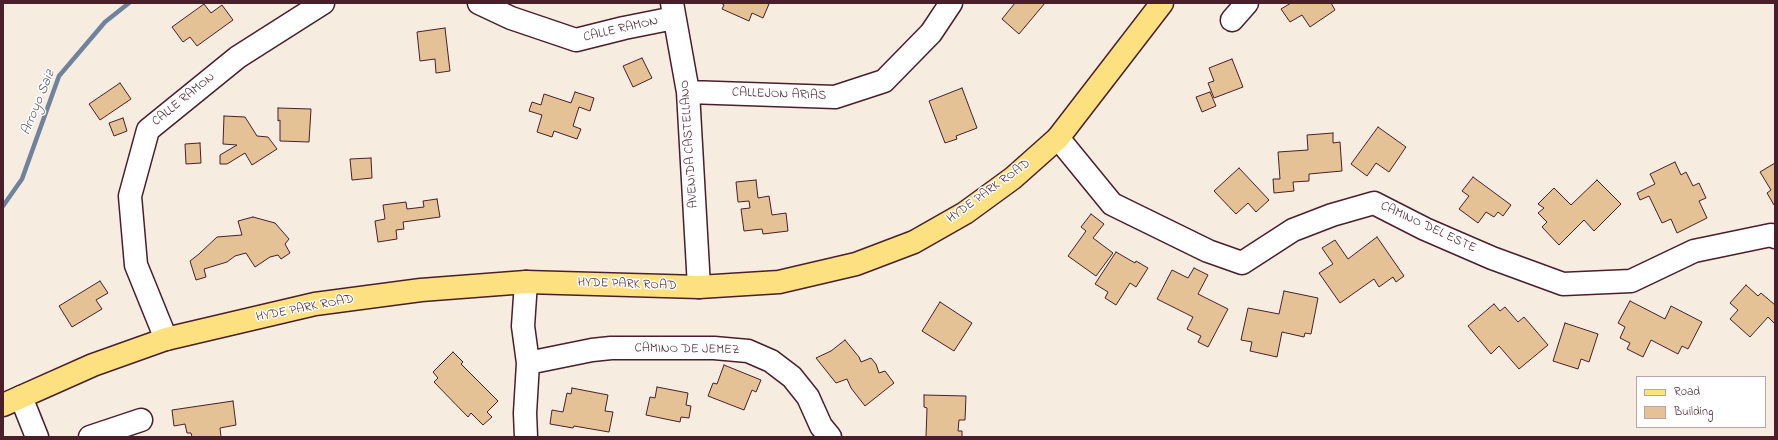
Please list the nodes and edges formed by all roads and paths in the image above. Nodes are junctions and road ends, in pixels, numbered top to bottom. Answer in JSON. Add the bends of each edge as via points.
{"nodes":[{"id":1,"x":323,"y":3,"type":"edge"},
{"id":2,"x":479,"y":3,"type":"edge"},
{"id":3,"x":951,"y":3,"type":"edge"},
{"id":4,"x":1162,"y":3,"type":"edge"},
{"id":5,"x":1246,"y":3,"type":"edge"},
{"id":6,"x":673,"y":11,"type":"edge"},
{"id":7,"x":1232,"y":20,"type":"dead end"},
{"id":8,"x":688,"y":92,"type":"junction"},
{"id":9,"x":1058,"y":138,"type":"junction"},
{"id":10,"x":1774,"y":234,"type":"edge"},
{"id":11,"x":526,"y":282,"type":"junction"},
{"id":12,"x":699,"y":287,"type":"junction"},
{"id":13,"x":166,"y":339,"type":"junction"},
{"id":14,"x":528,"y":363,"type":"junction"},
{"id":15,"x":12,"y":401,"type":"edge"},
{"id":16,"x":141,"y":420,"type":"dead end"},
{"id":17,"x":37,"y":437,"type":"edge"},
{"id":18,"x":90,"y":437,"type":"edge"},
{"id":19,"x":526,"y":437,"type":"edge"},
{"id":20,"x":830,"y":437,"type":"edge"}],
"edges":[{"from":1,"to":13,"type":"street","name":"CALLE RAMON","via":[[238,57],[148,130],[130,196],[136,265]]},
{"from":2,"to":6,"type":"street","name":"CALLE RAMON","via":[[511,18],[576,40],[624,28]]},
{"from":3,"to":8,"type":"street","name":"CALLEJON ARIAS","via":[[931,33],[884,81],[835,97]]},
{"from":4,"to":9,"type":"main road","name":"HYDE PARK ROAD"},
{"from":5,"to":7,"type":"street"},
{"from":6,"to":8,"type":"street","name":"AVENIDA CASTELLANO"},
{"from":8,"to":12,"type":"street","name":"AVENIDA CASTELLANO"},
{"from":9,"to":10,"type":"street","name":"CAMINO DEL ESTE","via":[[1112,204],[1208,250],[1242,263],[1293,230],[1374,203],[1485,255],[1563,284],[1630,281],[1694,251]]},
{"from":9,"to":12,"type":"main road","name":"HYDE PARK ROAD","via":[[1013,178],[971,209],[914,242],[856,264],[779,282]]},
{"from":11,"to":12,"type":"main road","name":"HYDE PARK ROAD"},
{"from":11,"to":13,"type":"main road","name":"HYDE PARK ROAD","via":[[420,290],[315,304]]},
{"from":11,"to":14,"type":"street","via":[[523,326]]},
{"from":13,"to":15,"type":"main road","name":"HYDE PARK ROAD","via":[[93,365]]},
{"from":14,"to":19,"type":"street"},
{"from":14,"to":20,"type":"street","name":"CAMINO DE JEMEZ","via":[[611,348],[714,348],[748,352],[771,361],[792,377],[808,397],[821,426]]},
{"from":15,"to":17,"type":"street"},
{"from":16,"to":18,"type":"street"}]}
